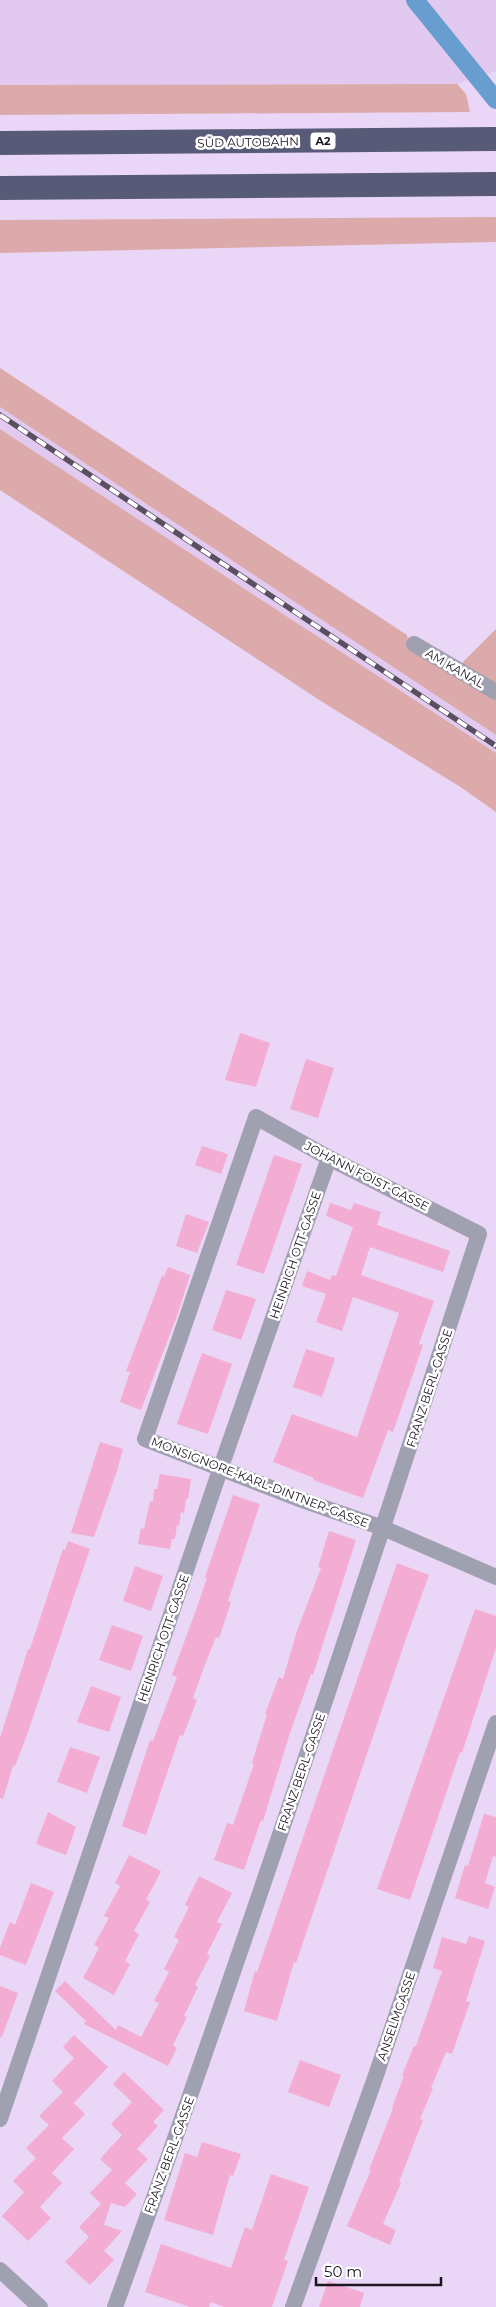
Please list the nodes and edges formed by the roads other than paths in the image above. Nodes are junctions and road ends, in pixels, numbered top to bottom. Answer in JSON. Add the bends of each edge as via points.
{"nodes":[{"id":1,"x":496,"y":139,"type":"edge"},
{"id":2,"x":0,"y":143,"type":"edge"},
{"id":3,"x":496,"y":184,"type":"edge"},
{"id":4,"x":0,"y":188,"type":"edge"},
{"id":5,"x":414,"y":644,"type":"dead end"},
{"id":6,"x":496,"y":692,"type":"edge"},
{"id":7,"x":256,"y":1117,"type":"joint"},
{"id":8,"x":330,"y":1158,"type":"junction"},
{"id":9,"x":479,"y":1234,"type":"joint"},
{"id":10,"x":220,"y":1467,"type":"junction"},
{"id":11,"x":384,"y":1528,"type":"junction"},
{"id":12,"x":496,"y":1576,"type":"edge"},
{"id":13,"x":496,"y":1723,"type":"edge"},
{"id":14,"x":0,"y":2119,"type":"edge"},
{"id":15,"x":0,"y":2270,"type":"edge"},
{"id":16,"x":40,"y":2307,"type":"edge"},
{"id":17,"x":115,"y":2307,"type":"edge"},
{"id":18,"x":293,"y":2307,"type":"edge"}],
"edges":[{"from":1,"to":2,"type":"highway","name":"SÜD AUTOBAHN","number":"A2"},
{"from":3,"to":4,"type":"highway"},
{"from":5,"to":6,"type":"street","name":"AM KANAL"},
{"from":7,"to":8,"type":"street","name":"JOHANN FOIST-GASSE"},
{"from":7,"to":10,"type":"street","name":"MONSIGNORE-KARL-DINTNER-GASSE","via":[[145,1439]]},
{"from":8,"to":9,"type":"street","name":"JOHANN FOIST-GASSE"},
{"from":8,"to":10,"type":"street","name":"HEINRICH OTT-GASSE"},
{"from":9,"to":11,"type":"street","name":"FRANZ BERL-GASSE"},
{"from":10,"to":11,"type":"street","name":"MONSIGNORE-KARL-DINTNER-GASSE"},
{"from":10,"to":14,"type":"street","name":"HEINRICH OTT-GASSE"},
{"from":11,"to":12,"type":"street","name":"MONSIGNORE-KARL-DINTNER-GASSE"},
{"from":11,"to":17,"type":"street","name":"FRANZ BERL-GASSE"},
{"from":13,"to":18,"type":"street","name":"ANSELMGASSE"},
{"from":15,"to":16,"type":"street"}]}
